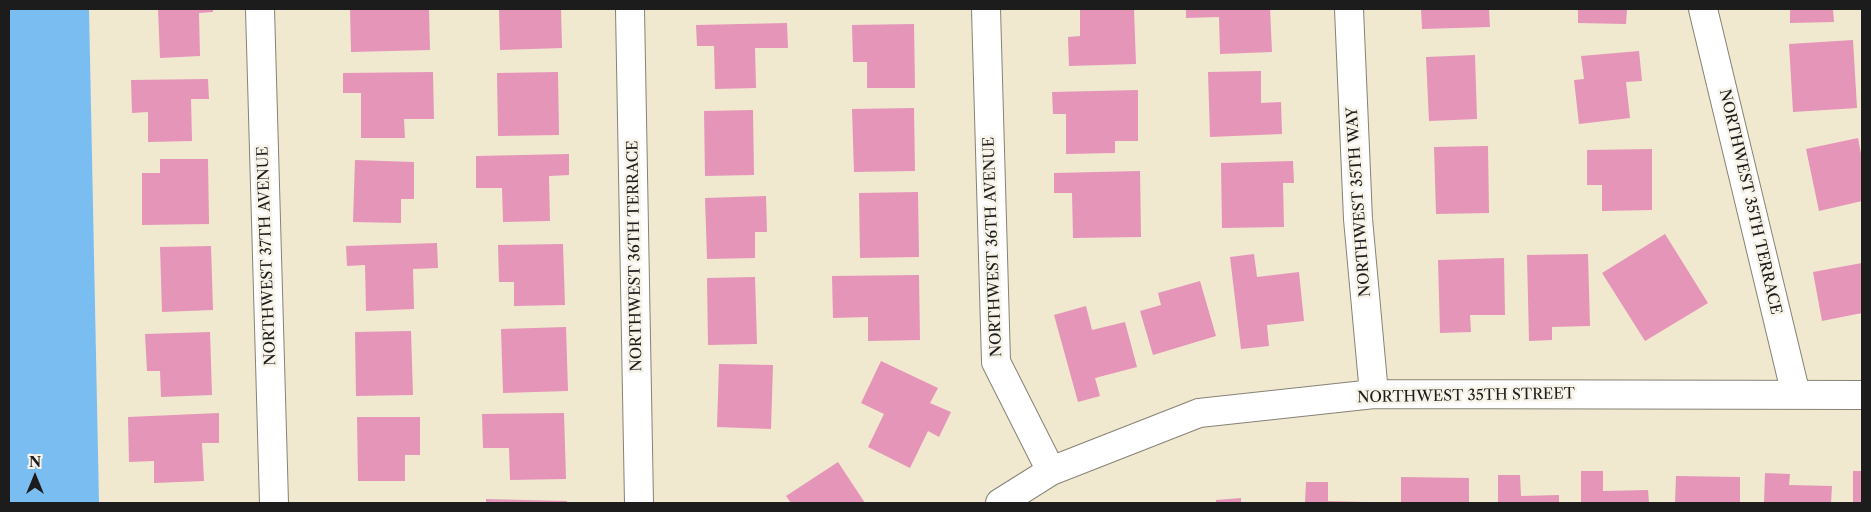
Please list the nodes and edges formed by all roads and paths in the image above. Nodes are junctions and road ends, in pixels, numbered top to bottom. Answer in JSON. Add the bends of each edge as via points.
{"nodes":[{"id":1,"x":260,"y":9,"type":"edge"},
{"id":2,"x":630,"y":9,"type":"edge"},
{"id":3,"x":986,"y":9,"type":"edge"},
{"id":4,"x":1349,"y":9,"type":"edge"},
{"id":5,"x":1703,"y":9,"type":"edge"},
{"id":6,"x":1374,"y":394,"type":"junction"},
{"id":7,"x":1796,"y":395,"type":"junction"},
{"id":8,"x":1862,"y":395,"type":"edge"},
{"id":9,"x":1051,"y":472,"type":"junction"},
{"id":10,"x":274,"y":503,"type":"edge"},
{"id":11,"x":639,"y":503,"type":"edge"},
{"id":12,"x":1000,"y":503,"type":"edge"}],
"edges":[{"from":1,"to":10,"type":"street","name":"NORTHWEST 37TH AVENUE"},
{"from":2,"to":11,"type":"street","name":"NORTHWEST 36TH TERRACE"},
{"from":3,"to":9,"type":"street","name":"NORTHWEST 36TH AVENUE","via":[[996,362]]},
{"from":4,"to":6,"type":"street","name":"NORTHWEST 35TH WAY","via":[[1358,219]]},
{"from":5,"to":7,"type":"street","name":"NORTHWEST 35TH TERRACE"},
{"from":6,"to":7,"type":"street","name":"NORTHWEST 35TH STREET"},
{"from":6,"to":9,"type":"street","name":"NORTHWEST 35TH STREET","via":[[1199,413]]},
{"from":7,"to":8,"type":"street","name":"NORTHWEST 35TH STREET"},
{"from":9,"to":12,"type":"street","name":"NORTHWEST 35TH STREET"}]}
